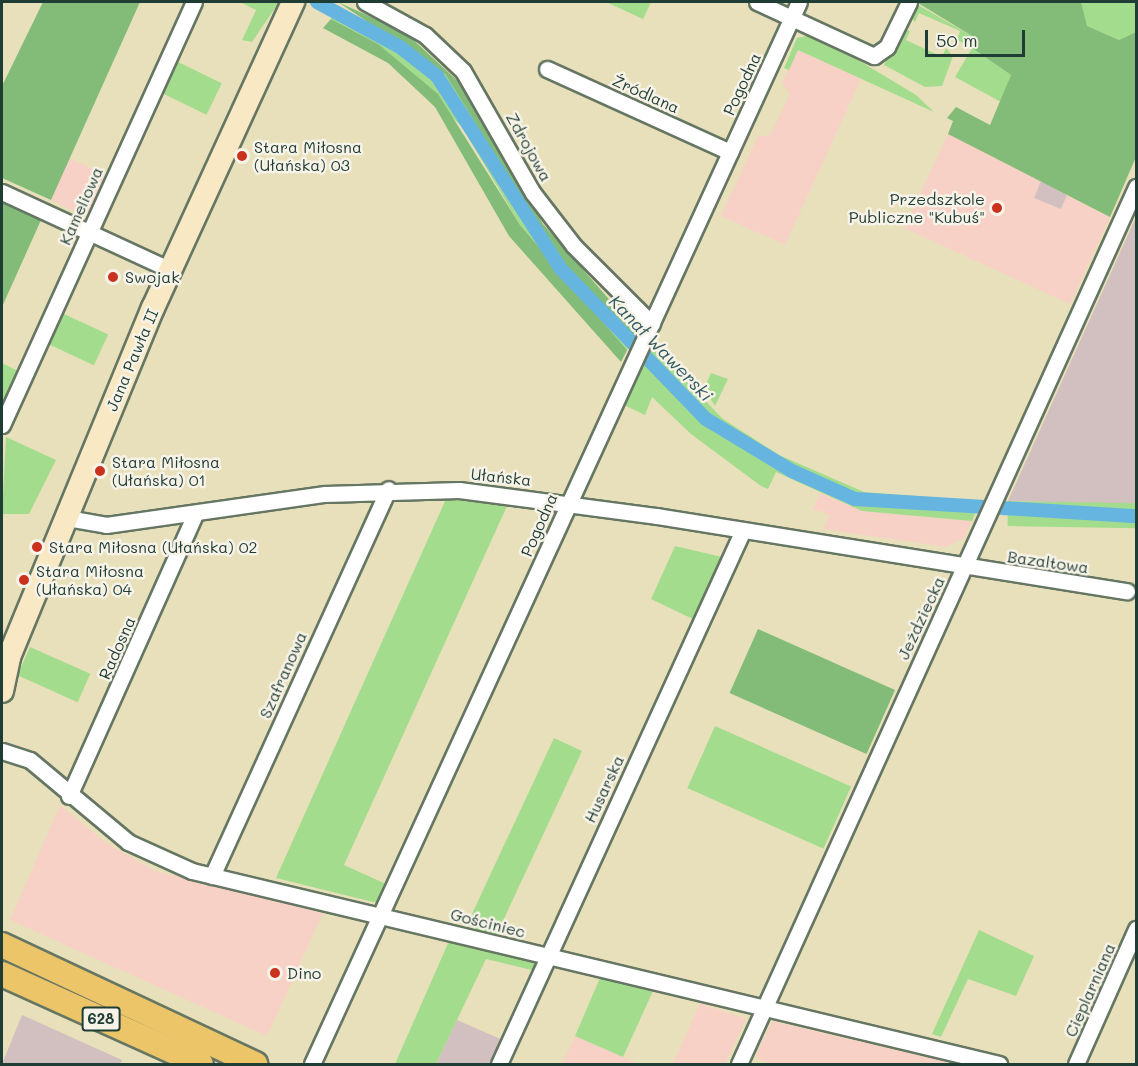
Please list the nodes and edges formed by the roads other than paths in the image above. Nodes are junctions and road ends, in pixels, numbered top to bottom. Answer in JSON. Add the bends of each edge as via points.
{"nodes":[{"id":1,"x":194,"y":2,"type":"edge"},
{"id":2,"x":364,"y":2,"type":"edge"},
{"id":3,"x":758,"y":2,"type":"edge"},
{"id":4,"x":799,"y":2,"type":"edge"},
{"id":5,"x":909,"y":2,"type":"edge"},
{"id":6,"x":290,"y":8,"type":"edge"},
{"id":7,"x":792,"y":18,"type":"junction"},
{"id":8,"x":546,"y":69,"type":"dead end"},
{"id":9,"x":730,"y":152,"type":"junction"},
{"id":10,"x":1137,"y":187,"type":"edge"},
{"id":11,"x":2,"y":192,"type":"edge"},
{"id":12,"x":88,"y":232,"type":"junction"},
{"id":13,"x":171,"y":270,"type":"junction"},
{"id":14,"x":652,"y":324,"type":"junction"},
{"id":15,"x":2,"y":425,"type":"edge"},
{"id":16,"x":388,"y":489,"type":"junction"},
{"id":17,"x":569,"y":503,"type":"junction"},
{"id":18,"x":195,"y":514,"type":"junction"},
{"id":19,"x":67,"y":518,"type":"junction"},
{"id":20,"x":743,"y":530,"type":"junction"},
{"id":21,"x":966,"y":564,"type":"junction"},
{"id":22,"x":1127,"y":591,"type":"dead end"},
{"id":23,"x":5,"y":661,"type":"edge"},
{"id":24,"x":2,"y":691,"type":"edge"},
{"id":25,"x":2,"y":751,"type":"edge"},
{"id":26,"x":69,"y":796,"type":"junction"},
{"id":27,"x":212,"y":876,"type":"junction"},
{"id":28,"x":380,"y":915,"type":"junction"},
{"id":29,"x":1137,"y":929,"type":"edge"},
{"id":30,"x":2,"y":945,"type":"edge"},
{"id":31,"x":546,"y":956,"type":"junction"},
{"id":32,"x":2,"y":974,"type":"edge"},
{"id":33,"x":765,"y":1007,"type":"junction"},
{"id":34,"x":201,"y":1065,"type":"edge"},
{"id":35,"x":255,"y":1065,"type":"edge"},
{"id":36,"x":312,"y":1065,"type":"edge"},
{"id":37,"x":498,"y":1065,"type":"edge"},
{"id":38,"x":739,"y":1065,"type":"edge"},
{"id":39,"x":999,"y":1065,"type":"edge"},
{"id":40,"x":1076,"y":1065,"type":"edge"}],
"edges":[{"from":1,"to":12,"type":"street","name":"Kameliowa"},
{"from":2,"to":14,"type":"street","name":"Zdrojowa","via":[[425,35],[463,71],[534,193],[574,246]]},
{"from":3,"to":7,"type":"street"},
{"from":4,"to":7,"type":"street","name":"Pogodna"},
{"from":5,"to":7,"type":"street","via":[[887,47],[874,56]]},
{"from":6,"to":13,"type":"street","name":"Jana Pawła II"},
{"from":7,"to":9,"type":"street","name":"Pogodna"},
{"from":8,"to":9,"type":"street","name":"Źródlana"},
{"from":9,"to":14,"type":"street","name":"Pogodna"},
{"from":10,"to":21,"type":"street","name":"Jeździecka"},
{"from":11,"to":12,"type":"street"},
{"from":12,"to":13,"type":"street"},
{"from":12,"to":15,"type":"street","name":"Kameliowa"},
{"from":13,"to":19,"type":"street","name":"Jana Pawła II"},
{"from":14,"to":17,"type":"street","name":"Pogodna"},
{"from":16,"to":17,"type":"street","name":"Ułańska"},
{"from":16,"to":18,"type":"street","name":"Ułańska"},
{"from":16,"to":27,"type":"street","name":"Szafranowa"},
{"from":17,"to":20,"type":"street","name":"Ułańska"},
{"from":17,"to":28,"type":"street","name":"Pogodna"},
{"from":18,"to":19,"type":"street","name":"Ułańska","via":[[106,525]]},
{"from":18,"to":26,"type":"street","name":"Radosna"},
{"from":19,"to":23,"type":"street","name":"Jana Pawła II"},
{"from":20,"to":21,"type":"street","name":"Ułańska"},
{"from":20,"to":31,"type":"street","name":"Husarska"},
{"from":21,"to":22,"type":"street","name":"Bazaltowa","via":[[980,571]]},
{"from":21,"to":33,"type":"street","name":"Jeździecka"},
{"from":23,"to":24,"type":"street","name":"Jana Pawła II"},
{"from":25,"to":26,"type":"street","name":"Gościniec","via":[[30,760]]},
{"from":26,"to":27,"type":"street","name":"Gościniec","via":[[145,852]]},
{"from":27,"to":28,"type":"street","name":"Gościniec"},
{"from":28,"to":31,"type":"street","name":"Gościniec"},
{"from":28,"to":36,"type":"street","name":"Pogodna"},
{"from":29,"to":40,"type":"street","name":"Cieplarniana"},
{"from":30,"to":35,"type":"main road","number":"628"},
{"from":31,"to":33,"type":"street","name":"Gościniec"},
{"from":31,"to":37,"type":"street","name":"Husarska"},
{"from":32,"to":34,"type":"main road","number":"628"},
{"from":33,"to":38,"type":"street","name":"Jeździecka"},
{"from":33,"to":39,"type":"street","name":"Gościniec"}]}
